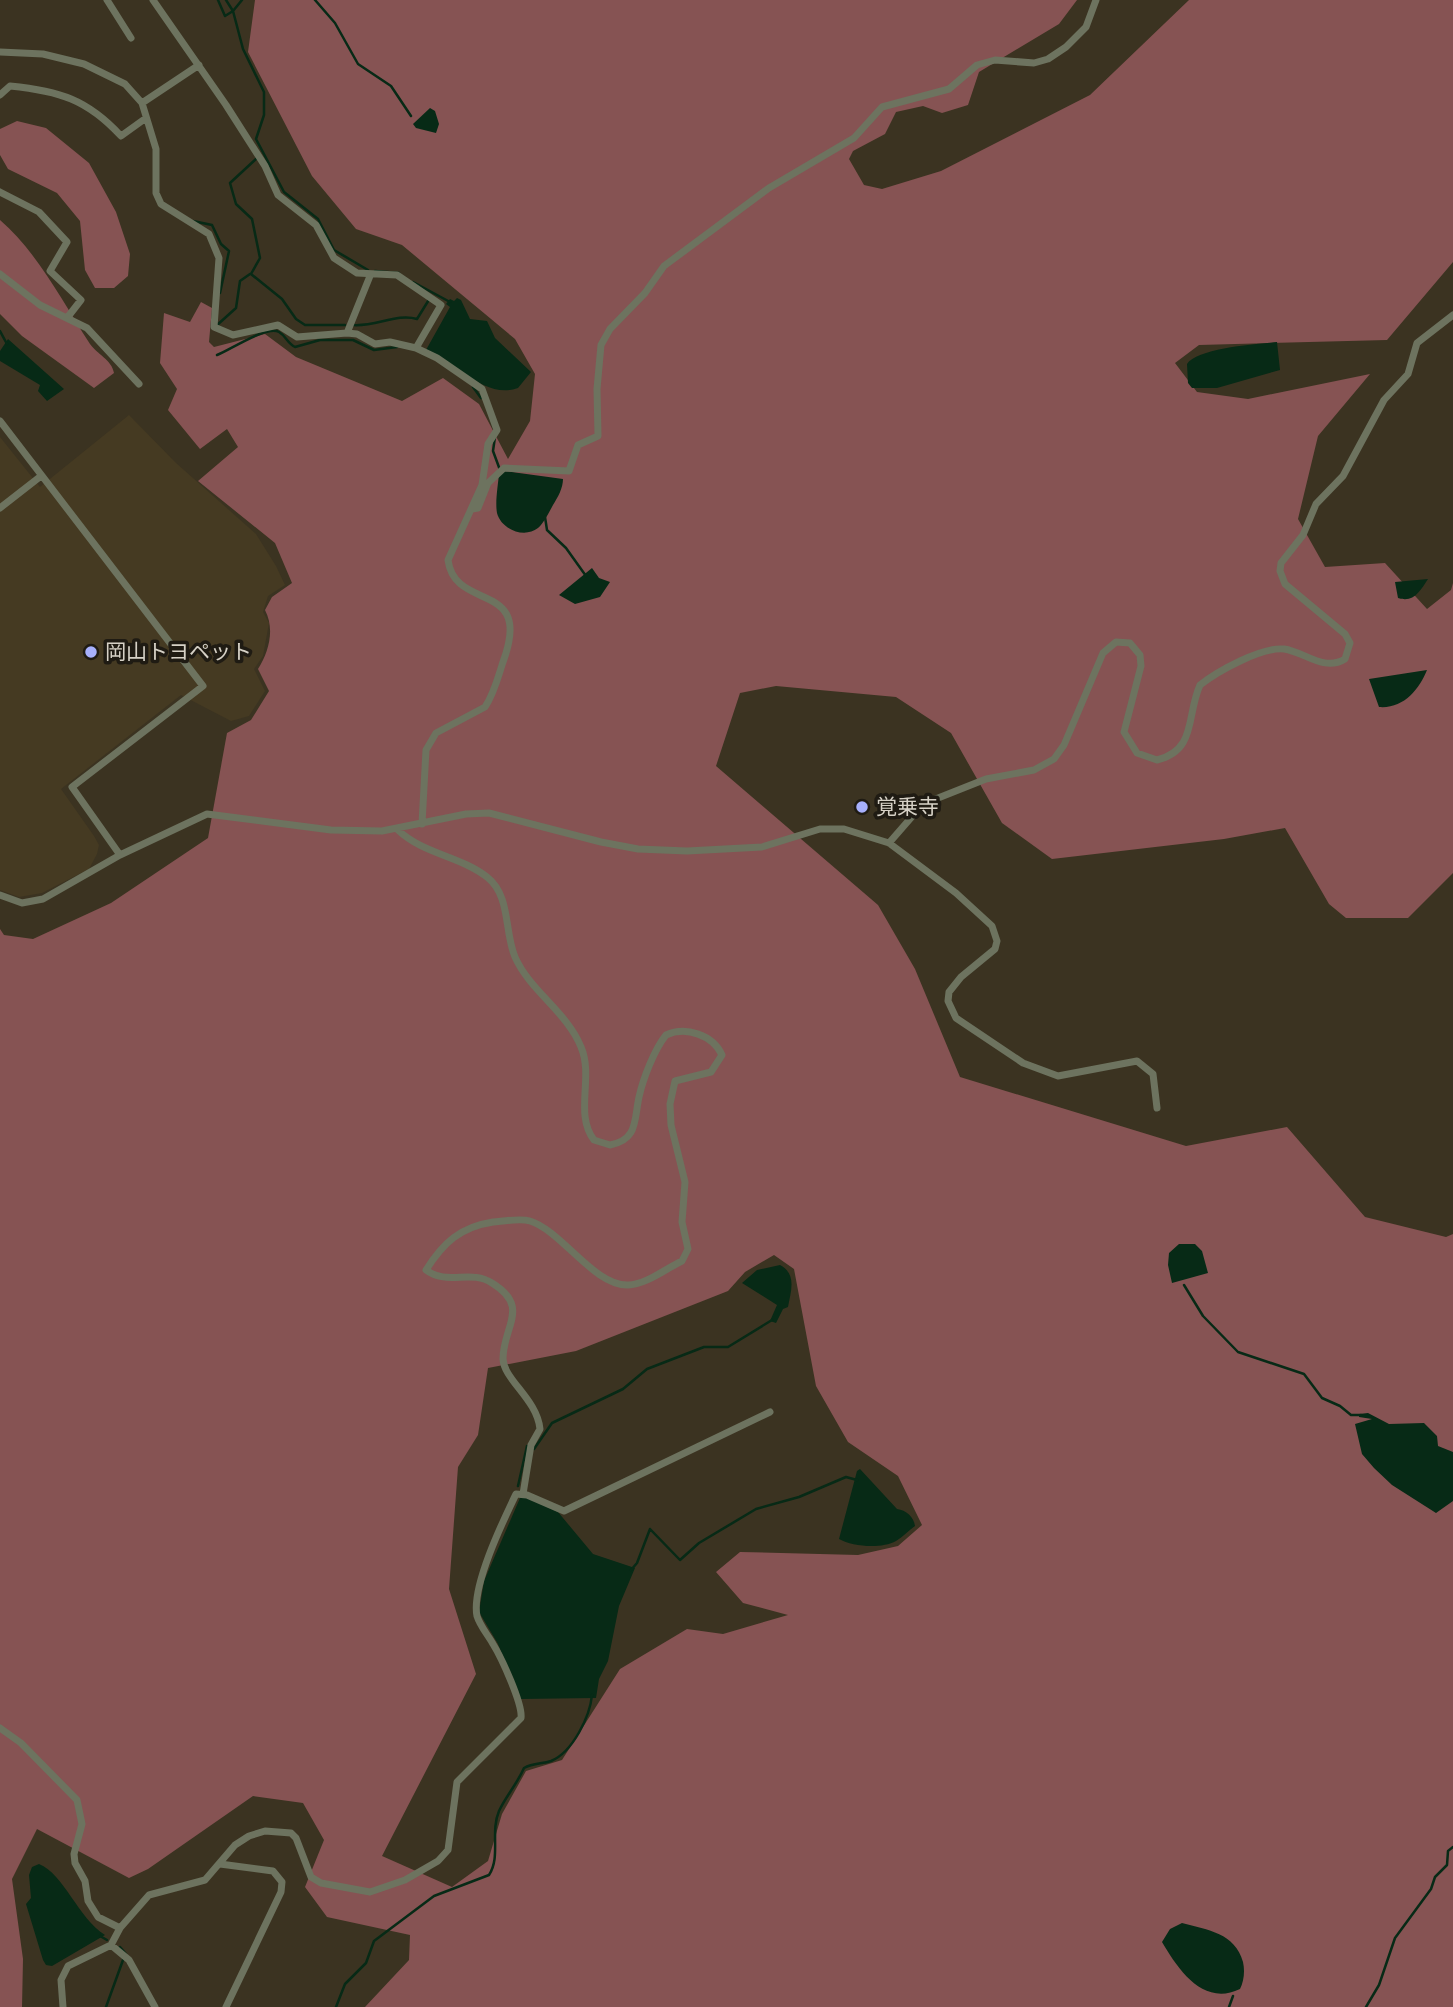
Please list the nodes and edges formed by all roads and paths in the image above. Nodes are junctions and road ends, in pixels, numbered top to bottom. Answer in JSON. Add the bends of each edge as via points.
{"nodes":[{"id":1,"x":107,"y":0,"type":"edge"},
{"id":2,"x":153,"y":0,"type":"edge"},
{"id":3,"x":1096,"y":0,"type":"edge"},
{"id":4,"x":131,"y":38,"type":"dead end"},
{"id":5,"x":0,"y":52,"type":"edge"},
{"id":6,"x":199,"y":65,"type":"junction"},
{"id":7,"x":0,"y":95,"type":"edge"},
{"id":8,"x":142,"y":103,"type":"junction"},
{"id":9,"x":146,"y":118,"type":"junction"},
{"id":10,"x":0,"y":192,"type":"edge"},
{"id":11,"x":0,"y":274,"type":"edge"},
{"id":12,"x":370,"y":276,"type":"junction"},
{"id":13,"x":1453,"y":315,"type":"edge"},
{"id":14,"x":67,"y":318,"type":"junction"},
{"id":15,"x":347,"y":333,"type":"junction"},
{"id":16,"x":416,"y":348,"type":"junction"},
{"id":17,"x":139,"y":384,"type":"dead end"},
{"id":18,"x":0,"y":421,"type":"edge"},
{"id":19,"x":41,"y":476,"type":"junction"},
{"id":20,"x":0,"y":508,"type":"edge"},
{"id":21,"x":472,"y":509,"type":"junction"},
{"id":22,"x":422,"y":824,"type":"junction"},
{"id":23,"x":398,"y":830,"type":"junction"},
{"id":24,"x":889,"y":843,"type":"junction"},
{"id":25,"x":120,"y":855,"type":"junction"},
{"id":26,"x":0,"y":895,"type":"edge"},
{"id":27,"x":1157,"y":1108,"type":"dead end"},
{"id":28,"x":769,"y":1412,"type":"dead end"},
{"id":29,"x":523,"y":1494,"type":"junction"},
{"id":30,"x":0,"y":1728,"type":"edge"},
{"id":31,"x":220,"y":1864,"type":"junction"},
{"id":32,"x":120,"y":1928,"type":"junction"},
{"id":33,"x":111,"y":1945,"type":"junction"},
{"id":34,"x":63,"y":2007,"type":"edge"},
{"id":35,"x":155,"y":2007,"type":"edge"},
{"id":36,"x":226,"y":2007,"type":"edge"}],
"edges":[{"from":1,"to":4,"type":"street"},
{"from":2,"to":6,"type":"street"},
{"from":3,"to":21,"type":"street","via":[[1086,27],[1057,53],[1034,63],[995,60],[977,65],[949,89],[882,107],[854,138],[769,188],[664,266],[601,345],[598,436],[578,445],[569,471],[500,470],[488,483],[478,508]]},
{"from":5,"to":8,"type":"street","via":[[43,54],[85,64],[125,83]]},
{"from":6,"to":8,"type":"street"},
{"from":6,"to":12,"type":"street","via":[[278,195],[316,225],[334,258]]},
{"from":7,"to":9,"type":"street","via":[[10,86],[60,94],[100,114],[121,136]]},
{"from":8,"to":9,"type":"street"},
{"from":9,"to":15,"type":"street","via":[[156,149],[156,193],[161,204],[209,234],[219,258],[216,328],[233,335],[270,325],[298,337]]},
{"from":10,"to":14,"type":"street","via":[[39,212],[65,238],[50,271],[81,300]]},
{"from":11,"to":14,"type":"street","via":[[40,305]]},
{"from":12,"to":15,"type":"street"},
{"from":12,"to":16,"type":"street","via":[[397,275],[441,305]]},
{"from":13,"to":24,"type":"street","via":[[1417,343],[1408,374],[1384,400],[1343,476],[1316,504],[1303,535],[1281,562],[1285,584],[1345,634],[1350,643],[1345,659],[1328,664],[1286,650],[1260,652],[1200,685],[1185,745],[1157,760],[1137,752],[1124,732],[1141,666],[1140,655],[1130,643],[1116,642],[1103,653],[1064,745],[1054,758],[1034,770],[986,779],[923,804]]},
{"from":14,"to":17,"type":"street","via":[[100,341]]},
{"from":15,"to":16,"type":"street","via":[[375,344]]},
{"from":16,"to":21,"type":"street","via":[[482,389],[497,430],[488,444],[482,485]]},
{"from":18,"to":19,"type":"street"},
{"from":19,"to":20,"type":"street"},
{"from":19,"to":25,"type":"street","via":[[203,686],[72,787]]},
{"from":21,"to":22,"type":"street","via":[[451,547],[449,571],[457,581],[501,606],[510,618],[512,636],[485,707],[436,733],[426,750]]},
{"from":22,"to":23,"type":"street"},
{"from":22,"to":24,"type":"street","via":[[489,813],[638,849],[737,850],[820,829],[861,832]]},
{"from":23,"to":25,"type":"street","via":[[331,830],[207,814]]},
{"from":23,"to":29,"type":"street","via":[[412,843],[488,878],[499,890],[516,960],[571,1028],[587,1063],[585,1123],[594,1140],[618,1143],[631,1135],[639,1096],[666,1035],[693,1033],[712,1040],[722,1055],[712,1072],[675,1081],[671,1125],[685,1182],[682,1222],[688,1249],[682,1261],[636,1283],[616,1282],[538,1225],[520,1220],[482,1224],[455,1235],[426,1270],[441,1278],[477,1276],[502,1290],[511,1301],[514,1310],[503,1359],[507,1372],[532,1402],[540,1429],[528,1458]]},
{"from":24,"to":27,"type":"street","via":[[987,919],[996,933],[990,956],[961,977],[950,992],[948,1001],[956,1018],[1023,1063],[1058,1076],[1137,1061],[1153,1074]]},
{"from":25,"to":26,"type":"street","via":[[43,899],[22,903]]},
{"from":28,"to":29,"type":"street","via":[[564,1511]]},
{"from":29,"to":31,"type":"street","via":[[516,1494],[506,1516],[477,1610],[521,1718],[457,1782],[450,1843],[444,1856],[405,1880],[370,1892],[321,1884],[311,1877],[296,1838],[278,1830],[249,1836]]},
{"from":30,"to":32,"type":"street","via":[[77,1800],[82,1824],[75,1863],[98,1917]]},
{"from":31,"to":32,"type":"street","via":[[205,1880],[155,1891]]},
{"from":31,"to":36,"type":"street","via":[[273,1871],[282,1882]]},
{"from":32,"to":33,"type":"street"},
{"from":33,"to":34,"type":"street","via":[[68,1966],[61,1980]]},
{"from":33,"to":35,"type":"street","via":[[125,1956]]}]}
